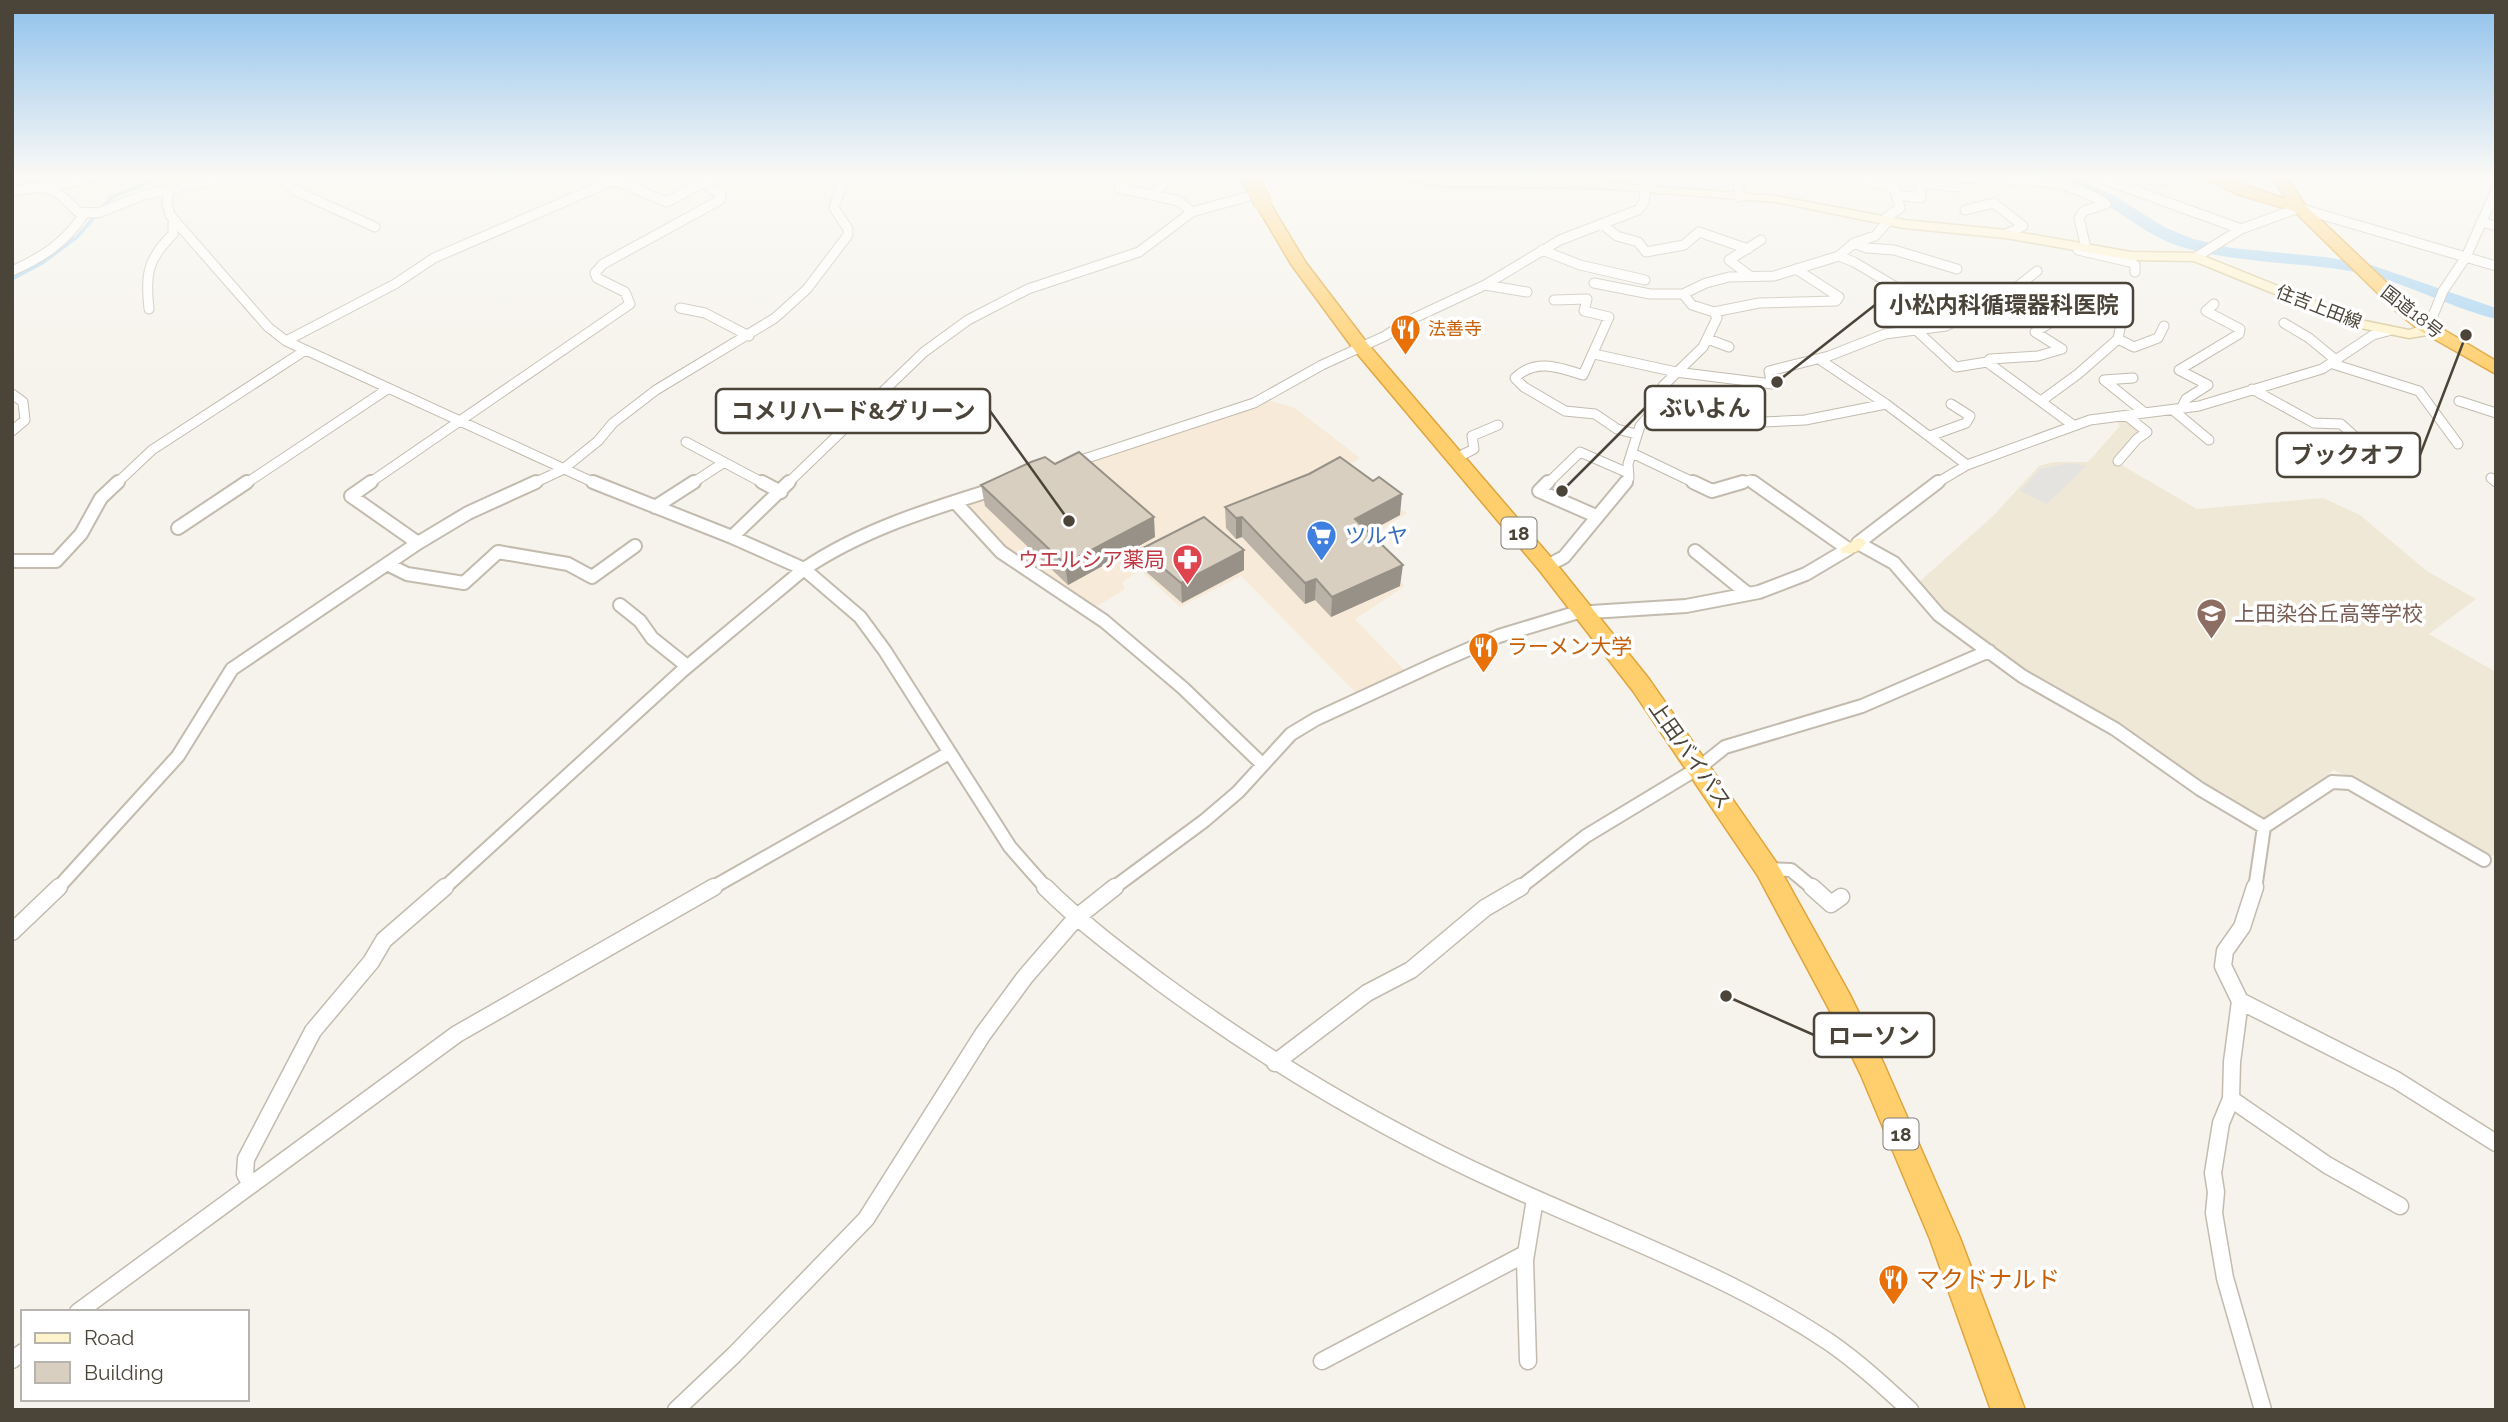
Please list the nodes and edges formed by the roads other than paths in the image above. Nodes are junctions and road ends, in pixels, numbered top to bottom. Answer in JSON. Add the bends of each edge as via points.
{"nodes":[{"id":1,"x":65,"y":241,"type":"edge"},
{"id":2,"x":165,"y":241,"type":"edge"},
{"id":3,"x":194,"y":241,"type":"edge"},
{"id":4,"x":472,"y":241,"type":"edge"},
{"id":5,"x":644,"y":241,"type":"edge"},
{"id":6,"x":844,"y":241,"type":"edge"},
{"id":7,"x":1152,"y":241,"type":"edge"},
{"id":8,"x":1285,"y":241,"type":"edge"},
{"id":9,"x":1558,"y":241,"type":"edge"},
{"id":10,"x":1636,"y":241,"type":"edge"},
{"id":11,"x":1688,"y":241,"type":"edge"},
{"id":12,"x":1726,"y":241,"type":"edge"},
{"id":13,"x":1759,"y":241,"type":"edge"},
{"id":14,"x":1859,"y":241,"type":"edge"},
{"id":15,"x":2048,"y":241,"type":"edge"},
{"id":16,"x":2088,"y":241,"type":"edge"},
{"id":17,"x":2222,"y":241,"type":"edge"},
{"id":18,"x":2332,"y":241,"type":"edge"},
{"id":19,"x":2413,"y":241,"type":"edge"},
{"id":20,"x":2473,"y":241,"type":"edge"},
{"id":21,"x":1854,"y":243,"type":"junction"},
{"id":22,"x":2057,"y":243,"type":"junction"},
{"id":23,"x":2216,"y":245,"type":"joint"},
{"id":24,"x":1748,"y":249,"type":"junction"},
{"id":25,"x":1542,"y":250,"type":"junction"},
{"id":26,"x":2091,"y":250,"type":"junction"},
{"id":27,"x":2201,"y":254,"type":"junction"},
{"id":28,"x":1839,"y":256,"type":"junction"},
{"id":29,"x":2466,"y":257,"type":"junction"},
{"id":30,"x":2349,"y":258,"type":"joint"},
{"id":31,"x":2118,"y":259,"type":"junction"},
{"id":32,"x":2496,"y":266,"type":"edge"},
{"id":33,"x":1796,"y":269,"type":"junction"},
{"id":34,"x":1957,"y":270,"type":"dead end"},
{"id":35,"x":12,"y":271,"type":"edge"},
{"id":36,"x":2037,"y":271,"type":"dead end"},
{"id":37,"x":2135,"y":272,"type":"dead end"},
{"id":38,"x":1750,"y":276,"type":"junction"},
{"id":39,"x":1645,"y":280,"type":"dead end"},
{"id":40,"x":1594,"y":283,"type":"dead end"},
{"id":41,"x":1485,"y":285,"type":"junction"},
{"id":42,"x":1896,"y":287,"type":"dead end"},
{"id":43,"x":1527,"y":292,"type":"dead end"},
{"id":44,"x":1683,"y":294,"type":"junction"},
{"id":45,"x":1554,"y":300,"type":"dead end"},
{"id":46,"x":2214,"y":304,"type":"dead end"},
{"id":47,"x":2066,"y":305,"type":"dead end"},
{"id":48,"x":680,"y":308,"type":"dead end"},
{"id":49,"x":149,"y":309,"type":"dead end"},
{"id":50,"x":1714,"y":312,"type":"junction"},
{"id":51,"x":2123,"y":313,"type":"dead end"},
{"id":52,"x":2284,"y":323,"type":"dead end"},
{"id":53,"x":2164,"y":326,"type":"dead end"},
{"id":54,"x":2428,"y":328,"type":"junction"},
{"id":55,"x":1916,"y":330,"type":"junction"},
{"id":56,"x":2388,"y":331,"type":"junction"},
{"id":57,"x":749,"y":335,"type":"junction"},
{"id":58,"x":1708,"y":339,"type":"junction"},
{"id":59,"x":2118,"y":339,"type":"junction"},
{"id":60,"x":286,"y":341,"type":"junction"},
{"id":61,"x":1361,"y":347,"type":"junction"},
{"id":62,"x":1729,"y":347,"type":"dead end"},
{"id":63,"x":304,"y":351,"type":"junction"},
{"id":64,"x":1594,"y":354,"type":"junction"},
{"id":65,"x":1819,"y":359,"type":"junction"},
{"id":66,"x":1987,"y":362,"type":"junction"},
{"id":67,"x":2335,"y":363,"type":"junction"},
{"id":68,"x":2496,"y":369,"type":"edge"},
{"id":69,"x":1676,"y":372,"type":"junction"},
{"id":70,"x":2133,"y":378,"type":"dead end"},
{"id":71,"x":2252,"y":389,"type":"junction"},
{"id":72,"x":386,"y":390,"type":"junction"},
{"id":73,"x":12,"y":394,"type":"edge"},
{"id":74,"x":2041,"y":401,"type":"junction"},
{"id":75,"x":2459,"y":401,"type":"dead end"},
{"id":76,"x":1886,"y":404,"type":"junction"},
{"id":77,"x":1951,"y":404,"type":"dead end"},
{"id":78,"x":1654,"y":410,"type":"junction"},
{"id":79,"x":2177,"y":410,"type":"junction"},
{"id":80,"x":2145,"y":413,"type":"junction"},
{"id":81,"x":2496,"y":413,"type":"edge"},
{"id":82,"x":2127,"y":416,"type":"junction"},
{"id":83,"x":457,"y":422,"type":"junction"},
{"id":84,"x":1498,"y":425,"type":"dead end"},
{"id":85,"x":2073,"y":425,"type":"junction"},
{"id":86,"x":12,"y":431,"type":"edge"},
{"id":87,"x":1636,"y":435,"type":"junction"},
{"id":88,"x":1930,"y":436,"type":"junction"},
{"id":89,"x":2209,"y":440,"type":"dead end"},
{"id":90,"x":686,"y":442,"type":"dead end"},
{"id":91,"x":2458,"y":444,"type":"dead end"},
{"id":92,"x":1632,"y":453,"type":"junction"},
{"id":93,"x":2333,"y":454,"type":"dead end"},
{"id":94,"x":1456,"y":458,"type":"junction"},
{"id":95,"x":2118,"y":461,"type":"dead end"},
{"id":96,"x":723,"y":463,"type":"junction"},
{"id":97,"x":1967,"y":465,"type":"junction"},
{"id":98,"x":1058,"y":467,"type":"edge"},
{"id":99,"x":562,"y":470,"type":"junction"},
{"id":100,"x":1628,"y":472,"type":"junction"},
{"id":101,"x":1007,"y":485,"type":"edge"},
{"id":102,"x":781,"y":492,"type":"junction"},
{"id":103,"x":956,"y":503,"type":"junction"},
{"id":104,"x":655,"y":507,"type":"junction"},
{"id":105,"x":1596,"y":516,"type":"junction"},
{"id":106,"x":178,"y":528,"type":"dead end"},
{"id":107,"x":732,"y":537,"type":"junction"},
{"id":108,"x":418,"y":543,"type":"junction"},
{"id":109,"x":635,"y":546,"type":"dead end"},
{"id":110,"x":1853,"y":546,"type":"junction"},
{"id":111,"x":1695,"y":551,"type":"dead end"},
{"id":112,"x":12,"y":561,"type":"edge"},
{"id":113,"x":387,"y":564,"type":"junction"},
{"id":114,"x":1547,"y":566,"type":"junction"},
{"id":115,"x":804,"y":569,"type":"junction"},
{"id":116,"x":1748,"y":594,"type":"junction"},
{"id":117,"x":620,"y":604,"type":"dead end"},
{"id":118,"x":1584,"y":611,"type":"junction"},
{"id":119,"x":1989,"y":651,"type":"junction"},
{"id":120,"x":687,"y":666,"type":"junction"},
{"id":121,"x":949,"y":753,"type":"junction"},
{"id":122,"x":1261,"y":763,"type":"junction"},
{"id":123,"x":1700,"y":767,"type":"junction"},
{"id":124,"x":2264,"y":827,"type":"junction"},
{"id":125,"x":2484,"y":860,"type":"dead end"},
{"id":126,"x":1767,"y":869,"type":"junction"},
{"id":127,"x":1841,"y":897,"type":"dead end"},
{"id":128,"x":1076,"y":918,"type":"junction"},
{"id":129,"x":12,"y":932,"type":"edge"},
{"id":130,"x":2240,"y":1001,"type":"junction"},
{"id":131,"x":1275,"y":1063,"type":"junction"},
{"id":132,"x":2231,"y":1099,"type":"junction"},
{"id":133,"x":2496,"y":1143,"type":"edge"},
{"id":134,"x":251,"y":1185,"type":"junction"},
{"id":135,"x":1535,"y":1199,"type":"junction"},
{"id":136,"x":2400,"y":1206,"type":"dead end"},
{"id":137,"x":1523,"y":1255,"type":"junction"},
{"id":138,"x":81,"y":1310,"type":"edge"},
{"id":139,"x":1322,"y":1361,"type":"dead end"},
{"id":140,"x":1528,"y":1361,"type":"dead end"},
{"id":141,"x":676,"y":1410,"type":"edge"},
{"id":142,"x":1910,"y":1410,"type":"edge"},
{"id":143,"x":2008,"y":1410,"type":"edge"},
{"id":144,"x":2263,"y":1410,"type":"edge"}],
"edges":[{"from":1,"to":35,"type":"street"},
{"from":2,"to":49,"type":"street","via":[[151,262]]},
{"from":3,"to":60,"type":"street","via":[[268,327]]},
{"from":4,"to":60,"type":"street"},
{"from":5,"to":83,"type":"street","via":[[595,273],[625,292],[629,304]]},
{"from":6,"to":57,"type":"street","via":[[807,289]]},
{"from":7,"to":102,"type":"street","via":[[1139,252],[1028,289],[968,320],[924,352]]},
{"from":8,"to":61,"type":"highway","name":"上田バイパス","number":"18","bridge":true},
{"from":9,"to":25,"type":"street"},
{"from":10,"to":11,"type":"street","via":[[1646,252]]},
{"from":12,"to":24,"type":"street"},
{"from":13,"to":24,"type":"street"},
{"from":14,"to":21,"type":"street"},
{"from":15,"to":22,"type":"main road","name":"住吉上田線"},
{"from":16,"to":26,"type":"street"},
{"from":17,"to":23,"type":"street"},
{"from":18,"to":30,"type":"highway"},
{"from":19,"to":29,"type":"street"},
{"from":20,"to":29,"type":"street"},
{"from":21,"to":28,"type":"street"},
{"from":21,"to":34,"type":"street"},
{"from":22,"to":26,"type":"main road","name":"住吉上田線"},
{"from":22,"to":31,"type":"street"},
{"from":23,"to":27,"type":"street"},
{"from":24,"to":38,"type":"street","via":[[1729,260]]},
{"from":25,"to":39,"type":"street","via":[[1580,265]]},
{"from":25,"to":41,"type":"street"},
{"from":26,"to":27,"type":"main road","name":"住吉上田線","via":[[2143,258]]},
{"from":26,"to":31,"type":"street"},
{"from":27,"to":56,"type":"main road","name":"住吉上田線","via":[[2329,313]]},
{"from":28,"to":33,"type":"street"},
{"from":28,"to":42,"type":"street","via":[[1858,262]]},
{"from":29,"to":32,"type":"street"},
{"from":29,"to":54,"type":"street","via":[[2440,296]]},
{"from":30,"to":54,"type":"highway","name":"国道18号"},
{"from":31,"to":37,"type":"street","via":[[2133,264]]},
{"from":33,"to":38,"type":"street","via":[[1774,276]]},
{"from":33,"to":50,"type":"street","via":[[1839,297],[1836,301],[1739,303]]},
{"from":36,"to":55,"type":"street","via":[[1969,315],[1946,326]]},
{"from":38,"to":44,"type":"street","via":[[1717,279]]},
{"from":40,"to":44,"type":"street","via":[[1650,294]]},
{"from":41,"to":43,"type":"street"},
{"from":41,"to":61,"type":"street"},
{"from":44,"to":50,"type":"street","via":[[1692,304]]},
{"from":45,"to":64,"type":"street","via":[[1587,299],[1584,311],[1609,317]]},
{"from":46,"to":79,"type":"street","via":[[2206,311],[2239,334],[2179,370],[2208,385]]},
{"from":47,"to":66,"type":"street","via":[[2046,317],[2050,323],[2035,332],[2062,349]]},
{"from":48,"to":57,"type":"street","via":[[705,313]]},
{"from":50,"to":58,"type":"street","via":[[1717,318]]},
{"from":51,"to":59,"type":"street"},
{"from":52,"to":67,"type":"street","via":[[2309,338]]},
{"from":53,"to":59,"type":"street","via":[[2158,338],[2134,347]]},
{"from":54,"to":56,"type":"main road","name":"住吉上田線","via":[[2409,334]]},
{"from":54,"to":68,"type":"highway","name":"国道18号"},
{"from":55,"to":65,"type":"street","via":[[1885,334]]},
{"from":55,"to":66,"type":"street","via":[[1956,367]]},
{"from":56,"to":67,"type":"street","via":[[2373,335]]},
{"from":57,"to":99,"type":"street","via":[[656,390]]},
{"from":58,"to":62,"type":"street"},
{"from":58,"to":69,"type":"street"},
{"from":59,"to":74,"type":"street"},
{"from":60,"to":63,"type":"street"},
{"from":61,"to":94,"type":"highway","name":"上田バイパス","number":"18"},
{"from":61,"to":98,"type":"street","via":[[1254,403]]},
{"from":63,"to":72,"type":"street"},
{"from":63,"to":112,"type":"street","via":[[152,450],[101,498],[81,534],[56,561]]},
{"from":64,"to":69,"type":"street"},
{"from":64,"to":87,"type":"street","via":[[1583,375],[1545,365],[1520,372],[1515,378],[1565,411],[1595,414]]},
{"from":65,"to":69,"type":"street","via":[[1769,371],[1772,384]]},
{"from":65,"to":76,"type":"street"},
{"from":66,"to":74,"type":"street"},
{"from":67,"to":71,"type":"street"},
{"from":67,"to":91,"type":"street","via":[[2419,391]]},
{"from":69,"to":78,"type":"street","via":[[1663,386]]},
{"from":70,"to":80,"type":"street","via":[[2104,380]]},
{"from":71,"to":79,"type":"street"},
{"from":71,"to":93,"type":"street","via":[[2314,424],[2340,424],[2361,442]]},
{"from":72,"to":83,"type":"street"},
{"from":72,"to":106,"type":"street"},
{"from":73,"to":86,"type":"street","via":[[23,402],[25,420]]},
{"from":74,"to":85,"type":"street"},
{"from":75,"to":81,"type":"street"},
{"from":76,"to":78,"type":"street","via":[[1805,420],[1741,423]]},
{"from":76,"to":88,"type":"street"},
{"from":77,"to":88,"type":"street","via":[[1970,416],[1966,423]]},
{"from":78,"to":87,"type":"street"},
{"from":79,"to":80,"type":"street"},
{"from":79,"to":89,"type":"street"},
{"from":80,"to":82,"type":"street"},
{"from":82,"to":85,"type":"street"},
{"from":82,"to":95,"type":"street","via":[[2147,432]]},
{"from":83,"to":99,"type":"street"},
{"from":83,"to":108,"type":"street","via":[[351,496]]},
{"from":84,"to":94,"type":"street","via":[[1472,436],[1475,449]]},
{"from":85,"to":97,"type":"street"},
{"from":87,"to":92,"type":"street"},
{"from":88,"to":97,"type":"street"},
{"from":90,"to":96,"type":"street"},
{"from":92,"to":100,"type":"street"},
{"from":92,"to":110,"type":"street","via":[[1712,491],[1750,480]]},
{"from":94,"to":114,"type":"highway","name":"上田バイパス","number":"18"},
{"from":96,"to":102,"type":"street"},
{"from":96,"to":104,"type":"street"},
{"from":97,"to":110,"type":"street","via":[[1924,490]]},
{"from":99,"to":104,"type":"street"},
{"from":99,"to":108,"type":"street","via":[[468,513]]},
{"from":100,"to":105,"type":"street","via":[[1629,478]]},
{"from":100,"to":105,"type":"street","via":[[1580,452],[1539,491]]},
{"from":101,"to":103,"type":"street"},
{"from":102,"to":107,"type":"street"},
{"from":103,"to":115,"type":"street","via":[[890,524]]},
{"from":103,"to":122,"type":"street","via":[[1001,552],[1104,621]]},
{"from":104,"to":107,"type":"street"},
{"from":105,"to":114,"type":"street","via":[[1564,557]]},
{"from":107,"to":115,"type":"street"},
{"from":108,"to":113,"type":"street"},
{"from":109,"to":113,"type":"street","via":[[592,577],[568,564],[498,552],[464,583],[407,575]]},
{"from":110,"to":116,"type":"street","via":[[1812,572]]},
{"from":110,"to":119,"type":"street","via":[[1894,564],[1939,615]]},
{"from":111,"to":116,"type":"street"},
{"from":113,"to":129,"type":"street","via":[[232,669],[178,756],[76,871]]},
{"from":114,"to":118,"type":"highway","name":"上田バイパス","number":"18"},
{"from":115,"to":120,"type":"street"},
{"from":115,"to":121,"type":"street","via":[[860,617]]},
{"from":116,"to":118,"type":"street","via":[[1700,605]]},
{"from":117,"to":120,"type":"street"},
{"from":118,"to":122,"type":"street","via":[[1513,629],[1316,719],[1290,734]]},
{"from":118,"to":123,"type":"highway","name":"上田バイパス","number":"18"},
{"from":119,"to":123,"type":"street","via":[[1862,706],[1726,747]]},
{"from":119,"to":124,"type":"street"},
{"from":120,"to":134,"type":"street","via":[[384,940],[313,1031],[246,1159],[245,1174]]},
{"from":121,"to":128,"type":"street","via":[[1032,877]]},
{"from":121,"to":134,"type":"street","via":[[457,1034]]},
{"from":122,"to":128,"type":"street","via":[[1238,792],[1204,821]]},
{"from":123,"to":126,"type":"highway","name":"上田バイパス","number":"18"},
{"from":123,"to":131,"type":"street","via":[[1586,836],[1529,883],[1485,908],[1411,970],[1367,993]]},
{"from":124,"to":125,"type":"street","via":[[2332,782],[2350,783]]},
{"from":124,"to":130,"type":"street","via":[[2255,889],[2242,927],[2225,951],[2223,966]]},
{"from":126,"to":127,"type":"street","via":[[1791,870],[1831,904]]},
{"from":126,"to":143,"type":"highway","name":"上田バイパス","number":"18","via":[[1839,1001],[1888,1105],[1945,1238]]},
{"from":128,"to":131,"type":"street","via":[[1185,1002]]},
{"from":128,"to":141,"type":"street","via":[[983,1034],[866,1219]]},
{"from":130,"to":132,"type":"street"},
{"from":130,"to":133,"type":"street","via":[[2396,1080]]},
{"from":131,"to":135,"type":"street","via":[[1379,1123]]},
{"from":132,"to":136,"type":"street","via":[[2327,1166]]},
{"from":132,"to":144,"type":"street","via":[[2221,1123],[2213,1173],[2214,1213],[2225,1278]]},
{"from":134,"to":138,"type":"street"},
{"from":135,"to":137,"type":"street"},
{"from":135,"to":142,"type":"street","via":[[1787,1314],[1853,1358]]},
{"from":137,"to":139,"type":"street"},
{"from":137,"to":140,"type":"street"}]}
